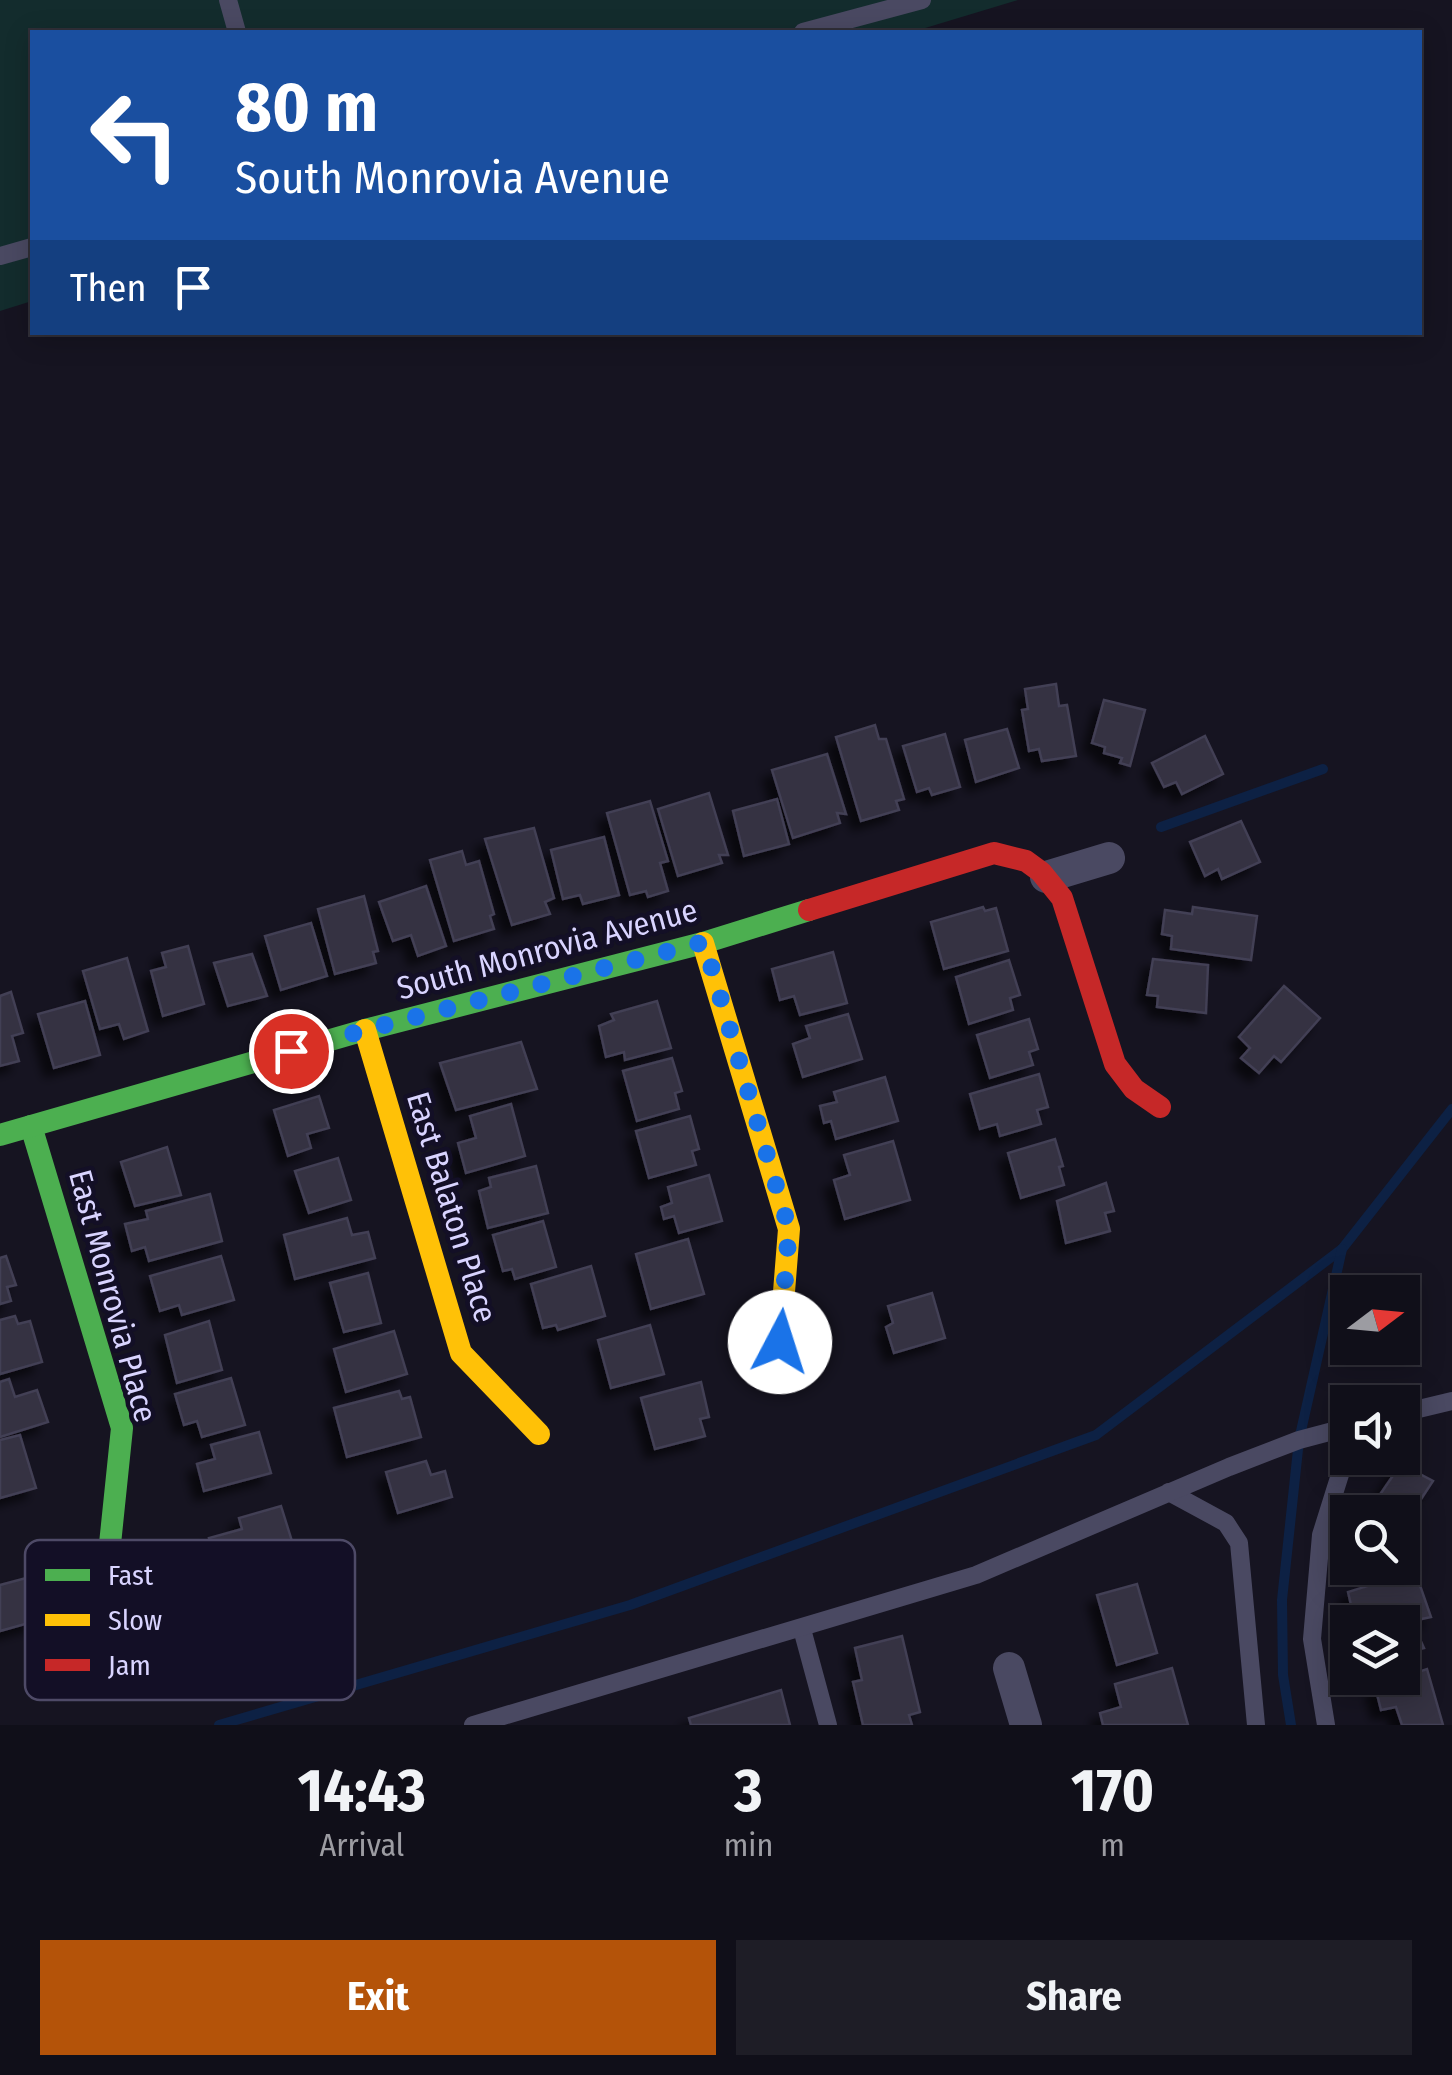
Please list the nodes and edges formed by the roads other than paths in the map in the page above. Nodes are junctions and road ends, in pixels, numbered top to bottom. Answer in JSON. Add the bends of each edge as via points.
{"nodes":[{"id":1,"x":228,"y":0,"type":"edge"},
{"id":2,"x":922,"y":0,"type":"edge"},
{"id":3,"x":236,"y":30,"type":"edge"},
{"id":4,"x":810,"y":30,"type":"edge"},
{"id":5,"x":30,"y":248,"type":"edge"},
{"id":6,"x":0,"y":256,"type":"edge"},
{"id":7,"x":1108,"y":858,"type":"dead end"},
{"id":8,"x":1046,"y":876,"type":"junction"},
{"id":9,"x":704,"y":942,"type":"junction"},
{"id":10,"x":365,"y":1030,"type":"junction"},
{"id":11,"x":1160,"y":1107,"type":"dead end"},
{"id":12,"x":32,"y":1126,"type":"junction"},
{"id":13,"x":0,"y":1135,"type":"edge"},
{"id":14,"x":780,"y":1342,"type":"dead end"},
{"id":15,"x":1452,"y":1400,"type":"edge"},
{"id":16,"x":1420,"y":1408,"type":"edge"},
{"id":17,"x":1330,"y":1432,"type":"edge"},
{"id":18,"x":539,"y":1434,"type":"dead end"},
{"id":19,"x":1340,"y":1475,"type":"edge"},
{"id":20,"x":1169,"y":1492,"type":"junction"},
{"id":21,"x":110,"y":1540,"type":"edge"},
{"id":22,"x":802,"y":1628,"type":"junction"},
{"id":23,"x":1010,"y":1668,"type":"dead end"},
{"id":24,"x":473,"y":1725,"type":"edge"},
{"id":25,"x":828,"y":1725,"type":"edge"},
{"id":26,"x":1026,"y":1725,"type":"edge"},
{"id":27,"x":1256,"y":1725,"type":"edge"},
{"id":28,"x":1326,"y":1725,"type":"edge"}],
"edges":[{"from":1,"to":3,"type":"lane"},
{"from":2,"to":4,"type":"lane"},
{"from":5,"to":6,"type":"lane"},
{"from":7,"to":8,"type":"street"},
{"from":8,"to":9,"type":"street","name":"South Monrovia Avenue","via":[[1026,859],[994,853]]},
{"from":8,"to":11,"type":"street","via":[[1062,898],[1123,1080]]},
{"from":9,"to":10,"type":"street","name":"South Monrovia Avenue"},
{"from":9,"to":14,"type":"street","via":[[789,1229]]},
{"from":10,"to":12,"type":"street","name":"South Monrovia Avenue"},
{"from":10,"to":18,"type":"street","name":"East Balaton Place","via":[[461,1353]]},
{"from":12,"to":13,"type":"street","name":"South Monrovia Avenue"},
{"from":12,"to":21,"type":"street","name":"East Monrovia Place","via":[[122,1428]]},
{"from":15,"to":16,"type":"lane"},
{"from":17,"to":20,"type":"lane"},
{"from":19,"to":28,"type":"lane","via":[[1321,1535],[1312,1639]]},
{"from":20,"to":22,"type":"lane","via":[[976,1575]]},
{"from":20,"to":27,"type":"lane","via":[[1226,1523],[1239,1543]]},
{"from":22,"to":24,"type":"lane"},
{"from":22,"to":25,"type":"lane"},
{"from":23,"to":26,"type":"street"}]}
